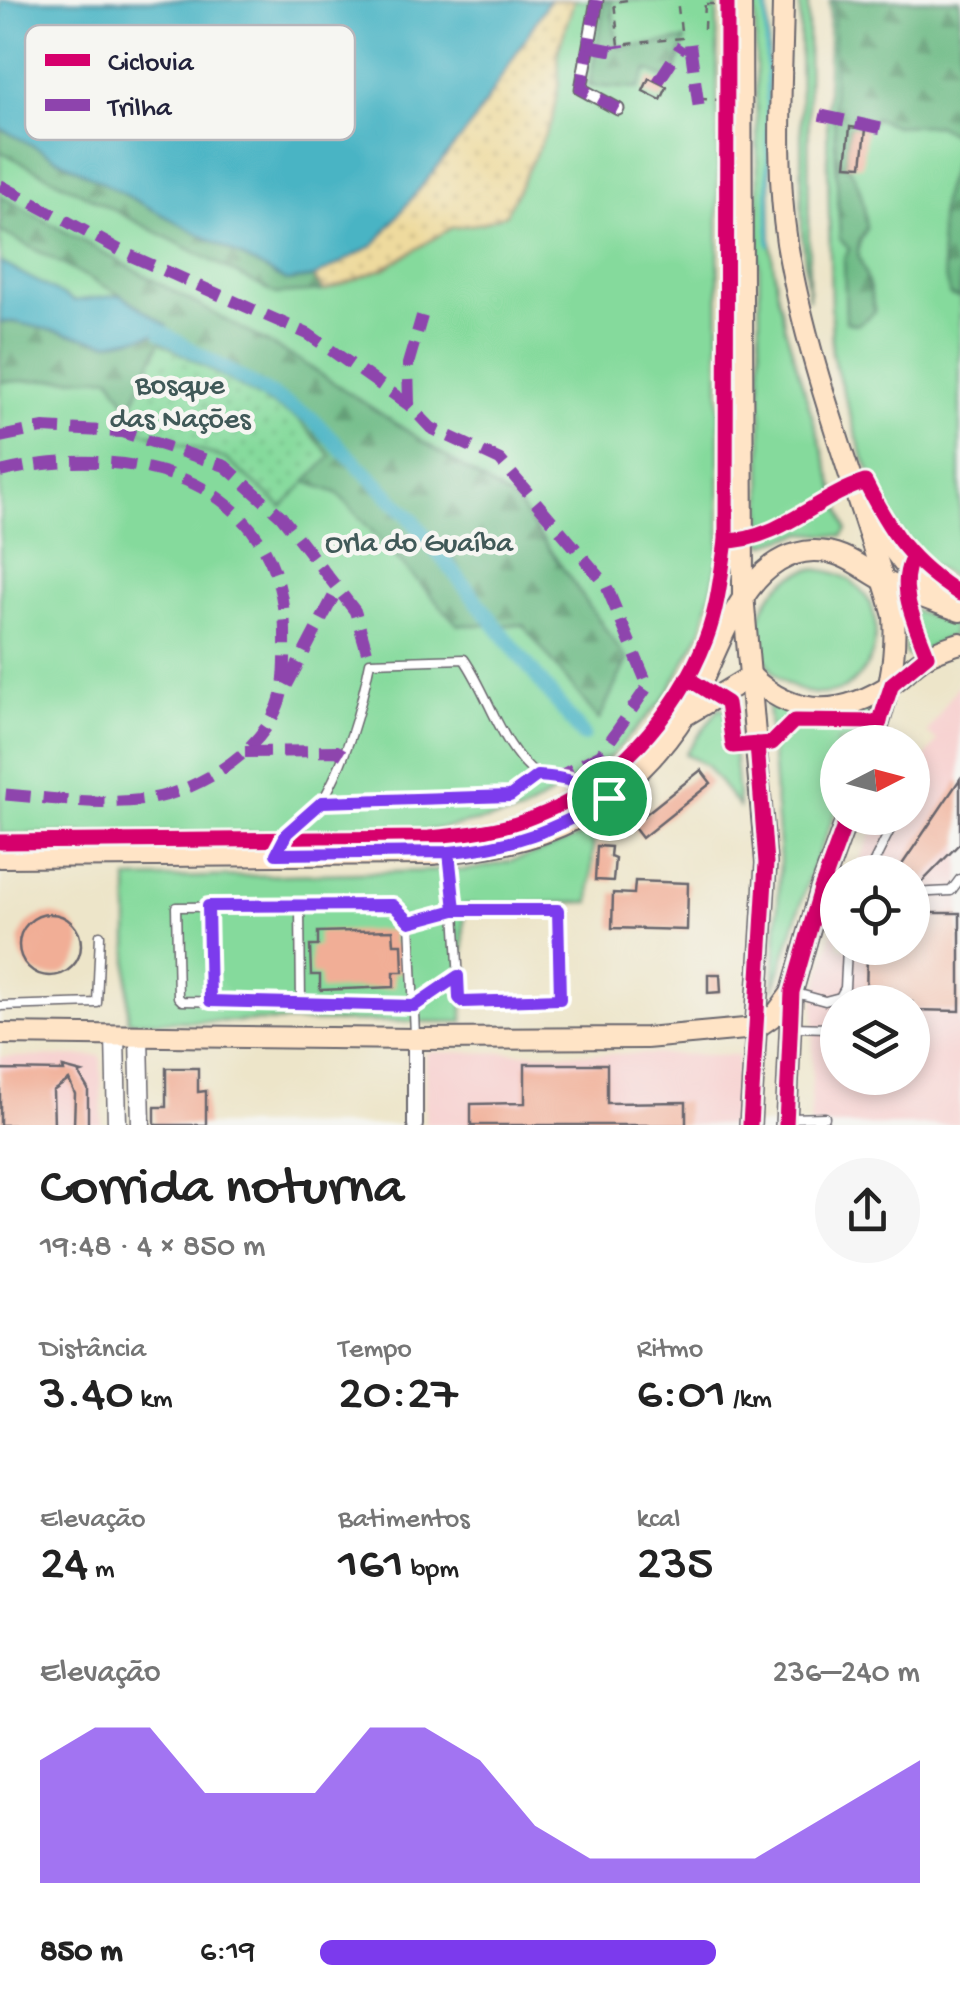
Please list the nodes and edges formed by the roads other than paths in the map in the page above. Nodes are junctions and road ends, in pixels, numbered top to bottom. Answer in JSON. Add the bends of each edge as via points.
{"nodes":[{"id":1,"x":596,"y":0,"type":"edge"},
{"id":2,"x":741,"y":0,"type":"edge"},
{"id":3,"x":784,"y":0,"type":"edge"},
{"id":4,"x":618,"y":109,"type":"dead end"},
{"id":5,"x":853,"y":486,"type":"junction"},
{"id":6,"x":884,"y":581,"type":"junction"},
{"id":7,"x":744,"y":594,"type":"junction"},
{"id":8,"x":960,"y":609,"type":"edge"},
{"id":9,"x":960,"y":643,"type":"edge"},
{"id":10,"x":751,"y":676,"type":"junction"},
{"id":11,"x":892,"y":684,"type":"junction"},
{"id":12,"x":684,"y":716,"type":"junction"},
{"id":13,"x":878,"y":725,"type":"edge"},
{"id":14,"x":537,"y":776,"type":"junction"},
{"id":15,"x":609,"y":798,"type":"junction"},
{"id":16,"x":322,"y":802,"type":"junction"},
{"id":17,"x":449,"y":852,"type":"junction"},
{"id":18,"x":276,"y":854,"type":"junction"},
{"id":19,"x":0,"y":857,"type":"edge"},
{"id":20,"x":960,"y":879,"type":"edge"},
{"id":21,"x":930,"y":892,"type":"edge"},
{"id":22,"x":208,"y":906,"type":"junction"},
{"id":23,"x":300,"y":907,"type":"junction"},
{"id":24,"x":455,"y":910,"type":"junction"},
{"id":25,"x":820,"y":919,"type":"edge"},
{"id":26,"x":410,"y":922,"type":"junction"},
{"id":27,"x":100,"y":935,"type":"dead end"},
{"id":28,"x":846,"y":965,"type":"edge"},
{"id":29,"x":458,"y":976,"type":"junction"},
{"id":30,"x":792,"y":992,"type":"junction"},
{"id":31,"x":210,"y":1001,"type":"junction"},
{"id":32,"x":301,"y":1004,"type":"junction"},
{"id":33,"x":0,"y":1006,"type":"edge"},
{"id":34,"x":414,"y":1006,"type":"junction"},
{"id":35,"x":789,"y":1026,"type":"junction"},
{"id":36,"x":756,"y":1028,"type":"junction"},
{"id":37,"x":820,"y":1028,"type":"edge"},
{"id":38,"x":0,"y":1034,"type":"edge"},
{"id":39,"x":115,"y":1036,"type":"junction"},
{"id":40,"x":139,"y":1036,"type":"junction"},
{"id":41,"x":415,"y":1040,"type":"junction"},
{"id":42,"x":825,"y":1117,"type":"dead end"},
{"id":43,"x":786,"y":1122,"type":"edge"},
{"id":44,"x":117,"y":1125,"type":"edge"},
{"id":45,"x":140,"y":1125,"type":"edge"},
{"id":46,"x":415,"y":1125,"type":"edge"},
{"id":47,"x":750,"y":1125,"type":"edge"}],
"edges":[{"from":1,"to":4,"type":"street","via":[[581,88]]},
{"from":2,"to":7,"type":"main road"},
{"from":3,"to":5,"type":"main road","via":[[781,187],[788,244]]},
{"from":5,"to":6,"type":"main road"},
{"from":5,"to":8,"type":"main road","via":[[907,568]]},
{"from":6,"to":7,"type":"main road","via":[[852,558],[808,551],[764,571]]},
{"from":6,"to":8,"type":"main road"},
{"from":6,"to":11,"type":"main road","via":[[894,616]]},
{"from":7,"to":10,"type":"main road"},
{"from":7,"to":12,"type":"main road"},
{"from":9,"to":11,"type":"main road","via":[[927,656]]},
{"from":10,"to":11,"type":"main road","via":[[768,694],[814,708],[857,701]]},
{"from":10,"to":12,"type":"main road"},
{"from":10,"to":36,"type":"main road","via":[[766,864]]},
{"from":11,"to":13,"type":"main road"},
{"from":12,"to":15,"type":"main road"},
{"from":14,"to":15,"type":"lane","via":[[591,786]]},
{"from":14,"to":16,"type":"lane","via":[[510,796]]},
{"from":14,"to":16,"type":"lane","via":[[519,762],[464,659],[370,662],[354,731]]},
{"from":15,"to":17,"type":"main road","via":[[534,838]]},
{"from":16,"to":18,"type":"lane","via":[[287,833]]},
{"from":17,"to":18,"type":"main road"},
{"from":17,"to":24,"type":"lane"},
{"from":18,"to":19,"type":"main road"},
{"from":20,"to":21,"type":"lane","via":[[951,890]]},
{"from":22,"to":23,"type":"lane"},
{"from":22,"to":31,"type":"lane"},
{"from":22,"to":31,"type":"lane","via":[[175,910],[179,1000]]},
{"from":23,"to":26,"type":"lane","via":[[393,905]]},
{"from":23,"to":32,"type":"lane"},
{"from":24,"to":26,"type":"lane"},
{"from":24,"to":29,"type":"lane"},
{"from":24,"to":29,"type":"lane","via":[[558,910],[561,996],[463,1002]]},
{"from":25,"to":30,"type":"main road"},
{"from":26,"to":34,"type":"lane"},
{"from":27,"to":33,"type":"lane","via":[[97,1002]]},
{"from":28,"to":30,"type":"lane","via":[[840,997],[825,1001]]},
{"from":29,"to":34,"type":"lane"},
{"from":30,"to":35,"type":"main road"},
{"from":30,"to":36,"type":"main road"},
{"from":31,"to":32,"type":"lane"},
{"from":32,"to":34,"type":"lane"},
{"from":34,"to":41,"type":"lane"},
{"from":35,"to":37,"type":"lane"},
{"from":35,"to":43,"type":"main road"},
{"from":36,"to":41,"type":"main road","via":[[646,1038]]},
{"from":36,"to":47,"type":"main road"},
{"from":38,"to":39,"type":"main road"},
{"from":39,"to":40,"type":"main road"},
{"from":39,"to":44,"type":"street"},
{"from":40,"to":41,"type":"main road"},
{"from":40,"to":45,"type":"street"},
{"from":41,"to":46,"type":"street"},
{"from":42,"to":43,"type":"lane"}]}
